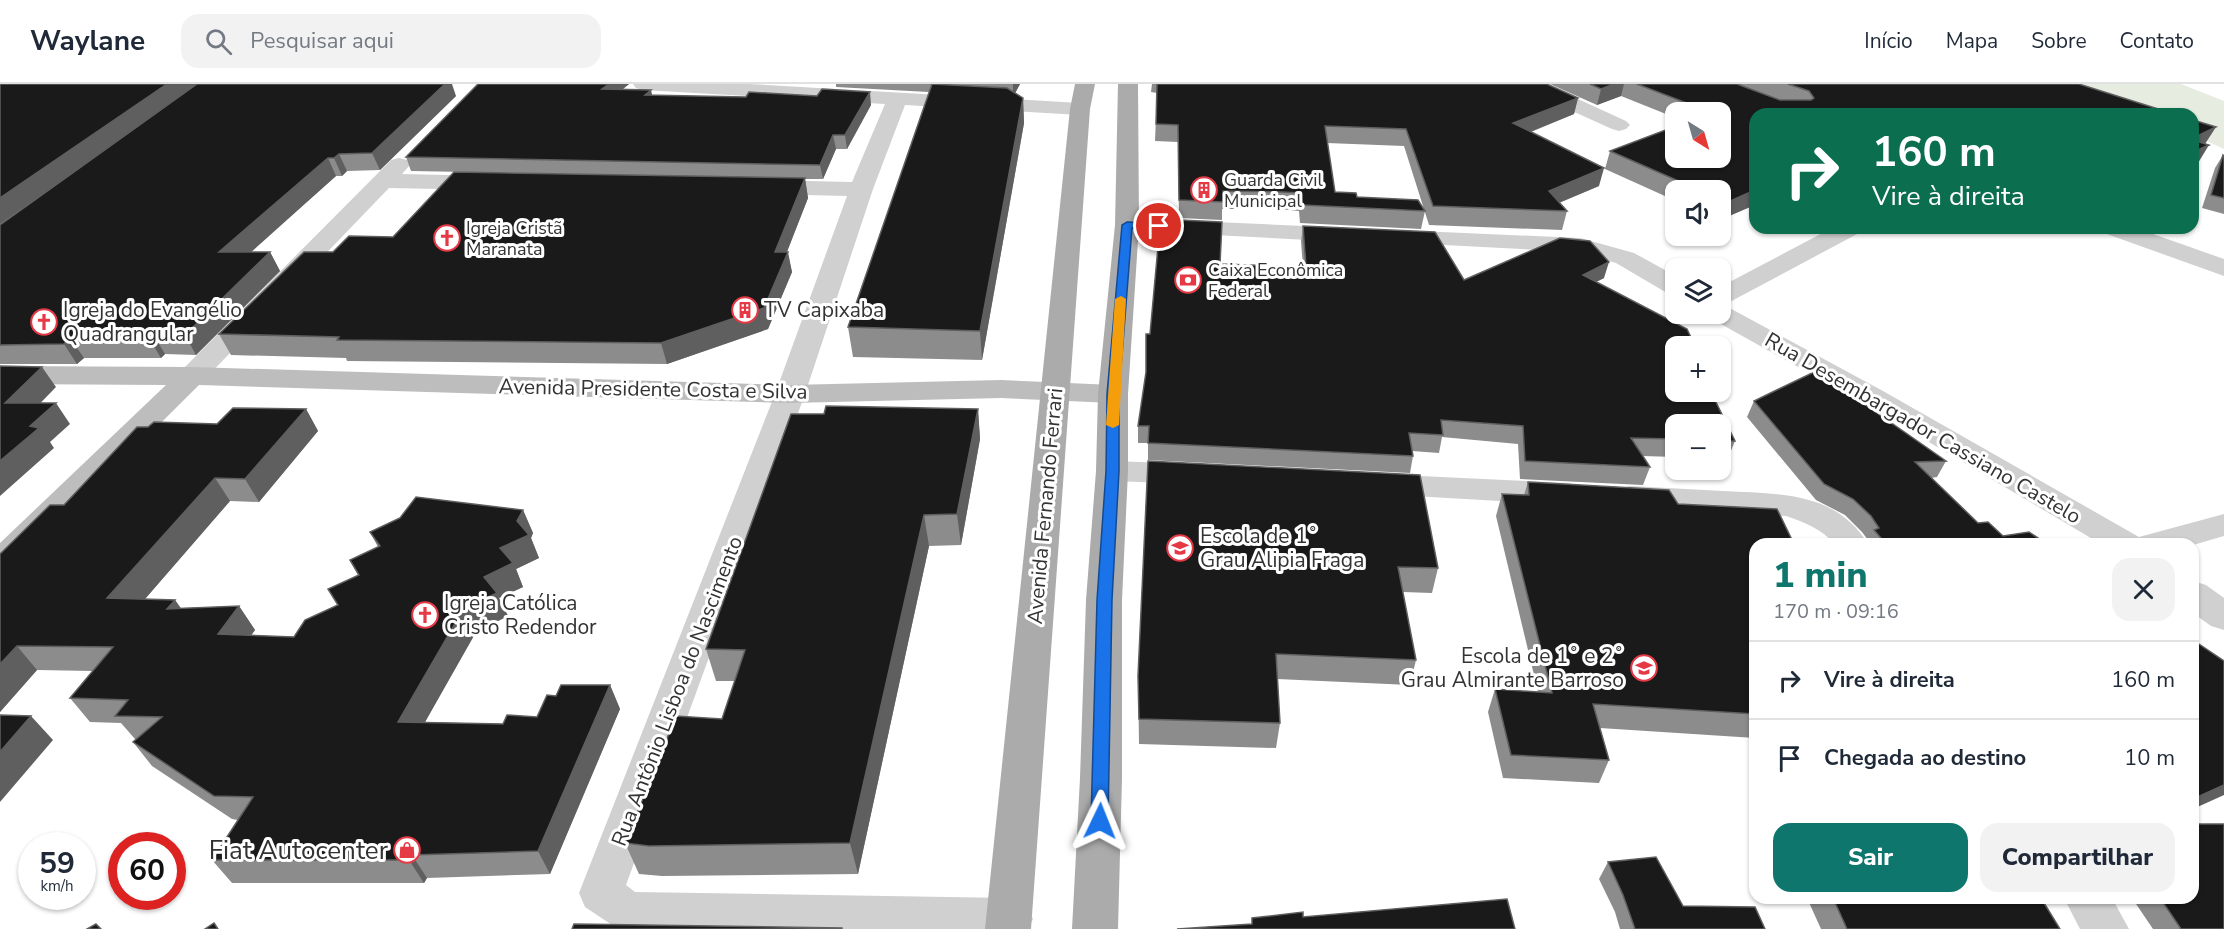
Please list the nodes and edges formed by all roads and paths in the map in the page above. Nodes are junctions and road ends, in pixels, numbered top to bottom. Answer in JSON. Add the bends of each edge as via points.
{"nodes":[{"id":1,"x":643,"y":84,"type":"edge"},
{"id":2,"x":1085,"y":84,"type":"edge"},
{"id":3,"x":1128,"y":84,"type":"edge"},
{"id":4,"x":1528,"y":84,"type":"edge"},
{"id":5,"x":897,"y":99,"type":"junction"},
{"id":6,"x":1080,"y":109,"type":"junction"},
{"id":7,"x":1619,"y":125,"type":"dead end"},
{"id":8,"x":416,"y":149,"type":"edge"},
{"id":9,"x":383,"y":181,"type":"junction"},
{"id":10,"x":514,"y":183,"type":"edge"},
{"id":11,"x":741,"y":187,"type":"edge"},
{"id":12,"x":861,"y":189,"type":"junction"},
{"id":13,"x":1127,"y":225,"type":"junction"},
{"id":14,"x":1839,"y":234,"type":"edge"},
{"id":15,"x":2130,"y":234,"type":"edge"},
{"id":16,"x":2224,"y":268,"type":"edge"},
{"id":17,"x":1665,"y":281,"type":"edge"},
{"id":18,"x":1731,"y":292,"type":"edge"},
{"id":19,"x":1731,"y":318,"type":"edge"},
{"id":20,"x":0,"y":375,"type":"edge"},
{"id":21,"x":192,"y":376,"type":"junction"},
{"id":22,"x":1056,"y":392,"type":"junction"},
{"id":23,"x":790,"y":394,"type":"junction"},
{"id":24,"x":1113,"y":394,"type":"junction"},
{"id":25,"x":1112,"y":471,"type":"junction"},
{"id":26,"x":1220,"y":476,"type":"edge"},
{"id":27,"x":1350,"y":483,"type":"edge"},
{"id":28,"x":2224,"y":525,"type":"edge"},
{"id":29,"x":1847,"y":538,"type":"edge"},
{"id":30,"x":2116,"y":538,"type":"edge"},
{"id":31,"x":2175,"y":538,"type":"edge"},
{"id":32,"x":0,"y":563,"type":"edge"},
{"id":33,"x":2199,"y":598,"type":"edge"},
{"id":34,"x":2224,"y":617,"type":"edge"},
{"id":35,"x":2090,"y":904,"type":"edge"},
{"id":36,"x":1009,"y":924,"type":"edge"},
{"id":37,"x":1095,"y":929,"type":"edge"},
{"id":38,"x":2106,"y":929,"type":"edge"}],
"edges":[{"from":1,"to":5,"type":"street"},
{"from":2,"to":6,"type":"main road","name":"Avenida Fernando Ferrari"},
{"from":3,"to":13,"type":"main road"},
{"from":4,"to":7,"type":"street"},
{"from":5,"to":6,"type":"street"},
{"from":5,"to":12,"type":"street","name":"Rua Antônio Lisboa do Nascimento"},
{"from":6,"to":22,"type":"main road","name":"Avenida Fernando Ferrari"},
{"from":8,"to":9,"type":"street"},
{"from":9,"to":10,"type":"street"},
{"from":9,"to":21,"type":"street"},
{"from":11,"to":12,"type":"street"},
{"from":12,"to":23,"type":"street","name":"Rua Antônio Lisboa do Nascimento"},
{"from":13,"to":17,"type":"street","via":[[1580,244],[1625,258]]},
{"from":13,"to":24,"type":"main road"},
{"from":14,"to":18,"type":"street"},
{"from":15,"to":16,"type":"street"},
{"from":19,"to":30,"type":"street","name":"Rua Desembargador Cassiano Castelo"},
{"from":20,"to":21,"type":"street","name":"Avenida Presidente Costa e Silva"},
{"from":21,"to":23,"type":"street","name":"Avenida Presidente Costa e Silva"},
{"from":21,"to":32,"type":"street"},
{"from":22,"to":23,"type":"street","name":"Avenida Presidente Costa e Silva","via":[[1001,389]]},
{"from":22,"to":24,"type":"street","name":"Avenida Presidente Costa e Silva"},
{"from":22,"to":36,"type":"main road","name":"Avenida Fernando Ferrari"},
{"from":23,"to":36,"type":"street","name":"Rua Antônio Lisboa do Nascimento","via":[[601,893],[628,912]]},
{"from":24,"to":25,"type":"main road"},
{"from":25,"to":26,"type":"street"},
{"from":25,"to":37,"type":"main road","via":[[1104,600]]},
{"from":27,"to":29,"type":"street","via":[[1789,505],[1820,516]]},
{"from":28,"to":31,"type":"street"},
{"from":33,"to":34,"type":"street"},
{"from":35,"to":38,"type":"street"}]}
